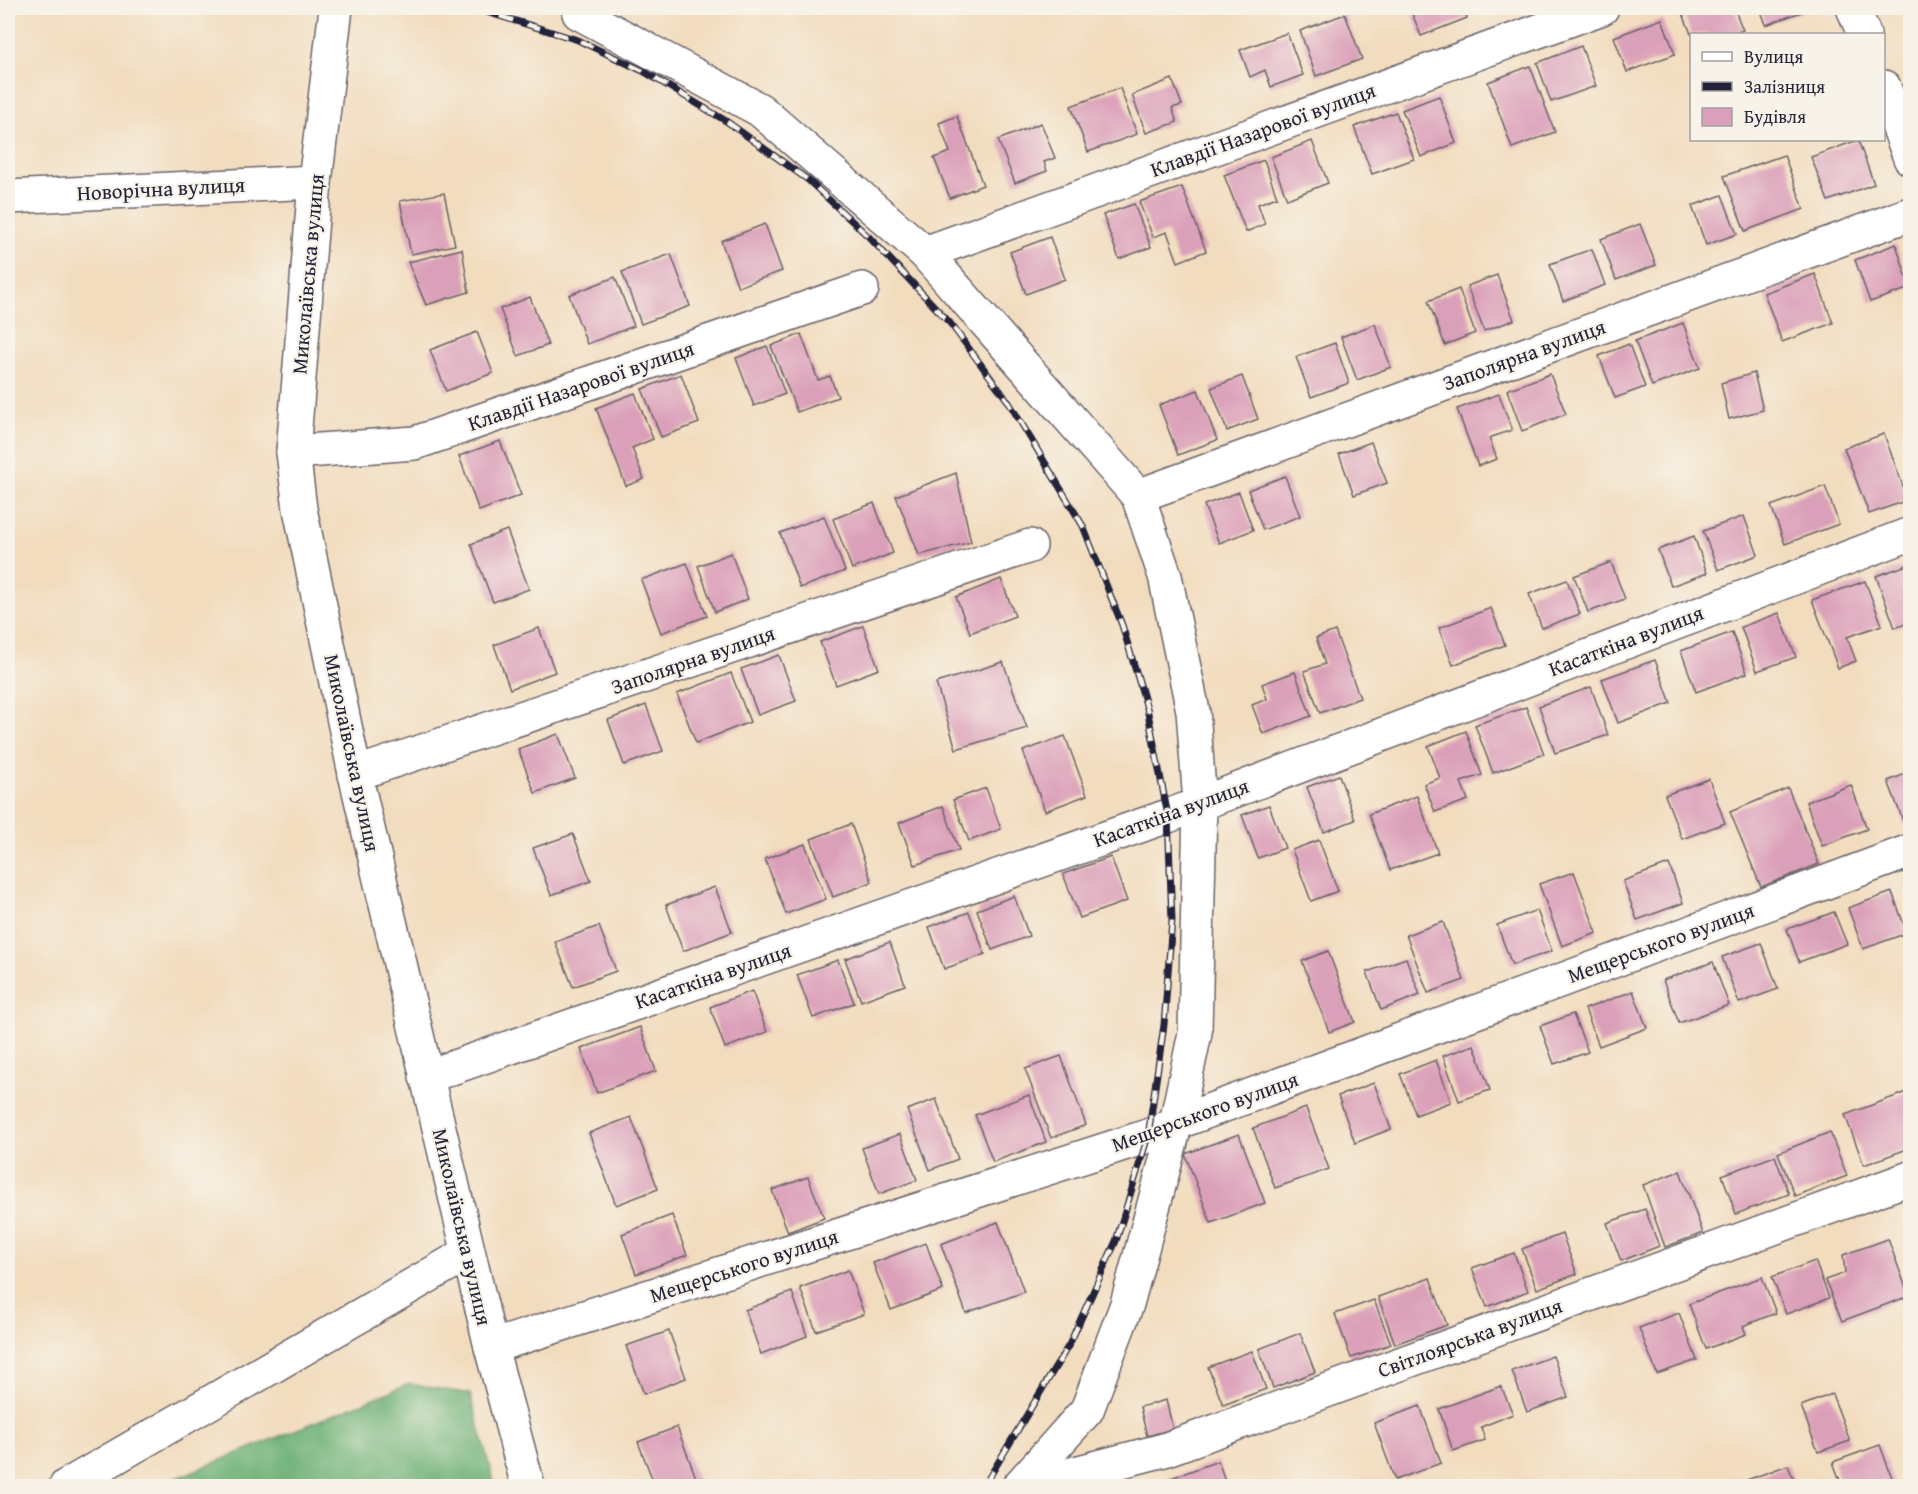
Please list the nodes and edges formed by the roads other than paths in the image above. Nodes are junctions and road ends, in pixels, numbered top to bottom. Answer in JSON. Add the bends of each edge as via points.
{"nodes":[{"id":1,"x":336,"y":8,"type":"edge"},
{"id":2,"x":1602,"y":8,"type":"edge"},
{"id":3,"x":1853,"y":8,"type":"edge"},
{"id":4,"x":579,"y":9,"type":"edge"},
{"id":5,"x":1864,"y":33,"type":"edge"},
{"id":6,"x":1885,"y":90,"type":"edge"},
{"id":7,"x":1911,"y":158,"type":"edge"},
{"id":8,"x":315,"y":182,"type":"junction"},
{"id":9,"x":8,"y":197,"type":"edge"},
{"id":10,"x":1911,"y":214,"type":"edge"},
{"id":11,"x":925,"y":253,"type":"junction"},
{"id":12,"x":862,"y":289,"type":"dead end"},
{"id":13,"x":293,"y":452,"type":"junction"},
{"id":14,"x":1138,"y":496,"type":"junction"},
{"id":15,"x":1911,"y":534,"type":"edge"},
{"id":16,"x":1030,"y":546,"type":"dead end"},
{"id":17,"x":355,"y":774,"type":"junction"},
{"id":18,"x":1200,"y":802,"type":"junction"},
{"id":19,"x":1911,"y":851,"type":"edge"},
{"id":20,"x":426,"y":1077,"type":"junction"},
{"id":21,"x":1176,"y":1123,"type":"junction"},
{"id":22,"x":1911,"y":1178,"type":"edge"},
{"id":23,"x":468,"y":1254,"type":"junction"},
{"id":24,"x":491,"y":1347,"type":"junction"},
{"id":25,"x":66,"y":1486,"type":"edge"},
{"id":26,"x":528,"y":1486,"type":"edge"},
{"id":27,"x":1019,"y":1486,"type":"edge"},
{"id":28,"x":1025,"y":1486,"type":"edge"}],
"edges":[{"from":1,"to":8,"type":"street","name":"Миколаївська вулиця"},
{"from":2,"to":11,"type":"street","name":"Клавдії Назарової вулиця"},
{"from":3,"to":5,"type":"street"},
{"from":4,"to":11,"type":"street","via":[[760,110]]},
{"from":6,"to":7,"type":"street"},
{"from":8,"to":9,"type":"street","name":"Новорічна вулиця"},
{"from":8,"to":13,"type":"street","name":"Миколаївська вулиця"},
{"from":10,"to":14,"type":"street","name":"Заполярна вулиця"},
{"from":11,"to":14,"type":"street"},
{"from":12,"to":13,"type":"street","name":"Клавдії Назарової вулиця","via":[[415,443]]},
{"from":13,"to":17,"type":"street","name":"Миколаївська вулиця","via":[[300,509]]},
{"from":14,"to":18,"type":"street","via":[[1164,576],[1193,711]]},
{"from":15,"to":18,"type":"street","name":"Касаткіна вулиця"},
{"from":16,"to":17,"type":"street","name":"Заполярна вулиця"},
{"from":17,"to":20,"type":"street","name":"Миколаївська вулиця"},
{"from":18,"to":20,"type":"street","name":"Касаткіна вулиця"},
{"from":18,"to":21,"type":"street","via":[[1195,1033]]},
{"from":19,"to":21,"type":"street","name":"Мещерського вулиця"},
{"from":20,"to":23,"type":"street","name":"Миколаївська вулиця"},
{"from":21,"to":24,"type":"street","name":"Мещерського вулиця","via":[[1136,1140]]},
{"from":21,"to":27,"type":"street","via":[[1127,1304],[1087,1410]]},
{"from":22,"to":28,"type":"street","name":"Світлоярська вулиця","via":[[1164,1449]]},
{"from":23,"to":24,"type":"street","name":"Миколаївська вулиця"},
{"from":23,"to":25,"type":"street"},
{"from":24,"to":26,"type":"street","name":"Миколаївська вулиця"}]}
